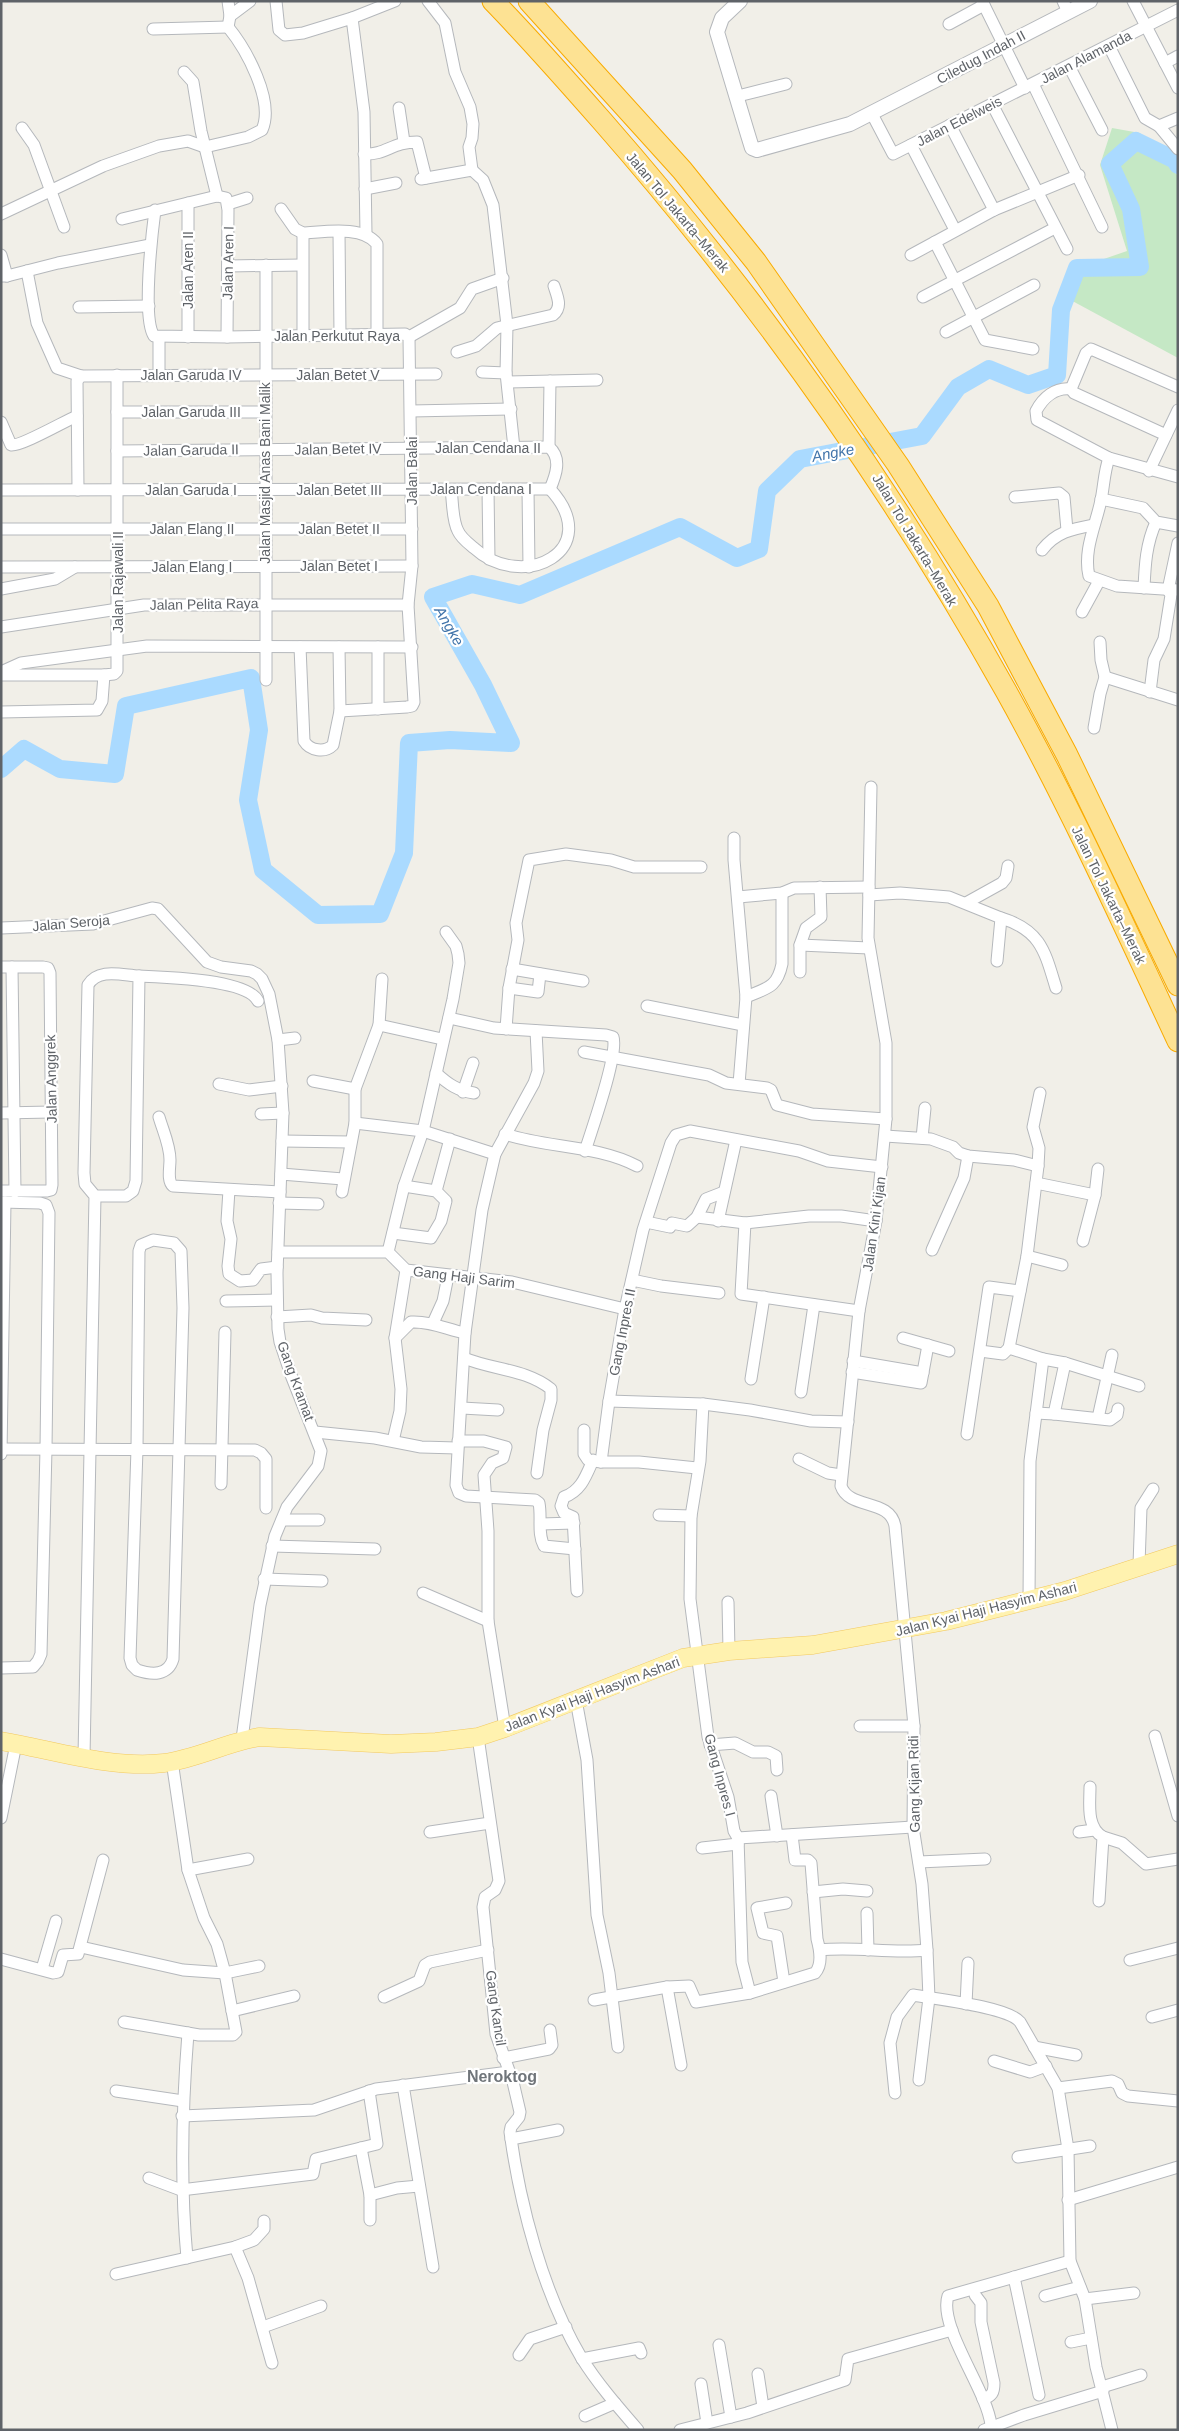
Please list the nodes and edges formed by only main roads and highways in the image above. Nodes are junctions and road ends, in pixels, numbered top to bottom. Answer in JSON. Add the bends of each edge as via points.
{"nodes":[{"id":1,"x":493,"y":1,"type":"edge"},
{"id":2,"x":530,"y":1,"type":"edge"},
{"id":3,"x":1178,"y":985,"type":"edge"},
{"id":4,"x":1178,"y":1040,"type":"edge"},
{"id":5,"x":1178,"y":1554,"type":"edge"},
{"id":6,"x":9,"y":1743,"type":"edge"}],
"edges":[{"from":1,"to":4,"type":"highway","name":"Jalan Tol Jakarta–Merak","via":[[657,184],[734,279],[882,485],[1006,691],[1106,887]]},
{"from":2,"to":3,"type":"highway","name":"Jalan Tol Jakarta–Merak","via":[[682,170],[756,262],[898,465],[988,606],[1067,755]]},
{"from":5,"to":6,"type":"main road","name":"Jalan Kyai Haji Hasyim Ashari","via":[[1029,1601],[904,1629],[813,1645],[696,1655],[478,1737],[391,1744],[278,1736],[242,1739],[172,1761],[131,1763]]}]}
